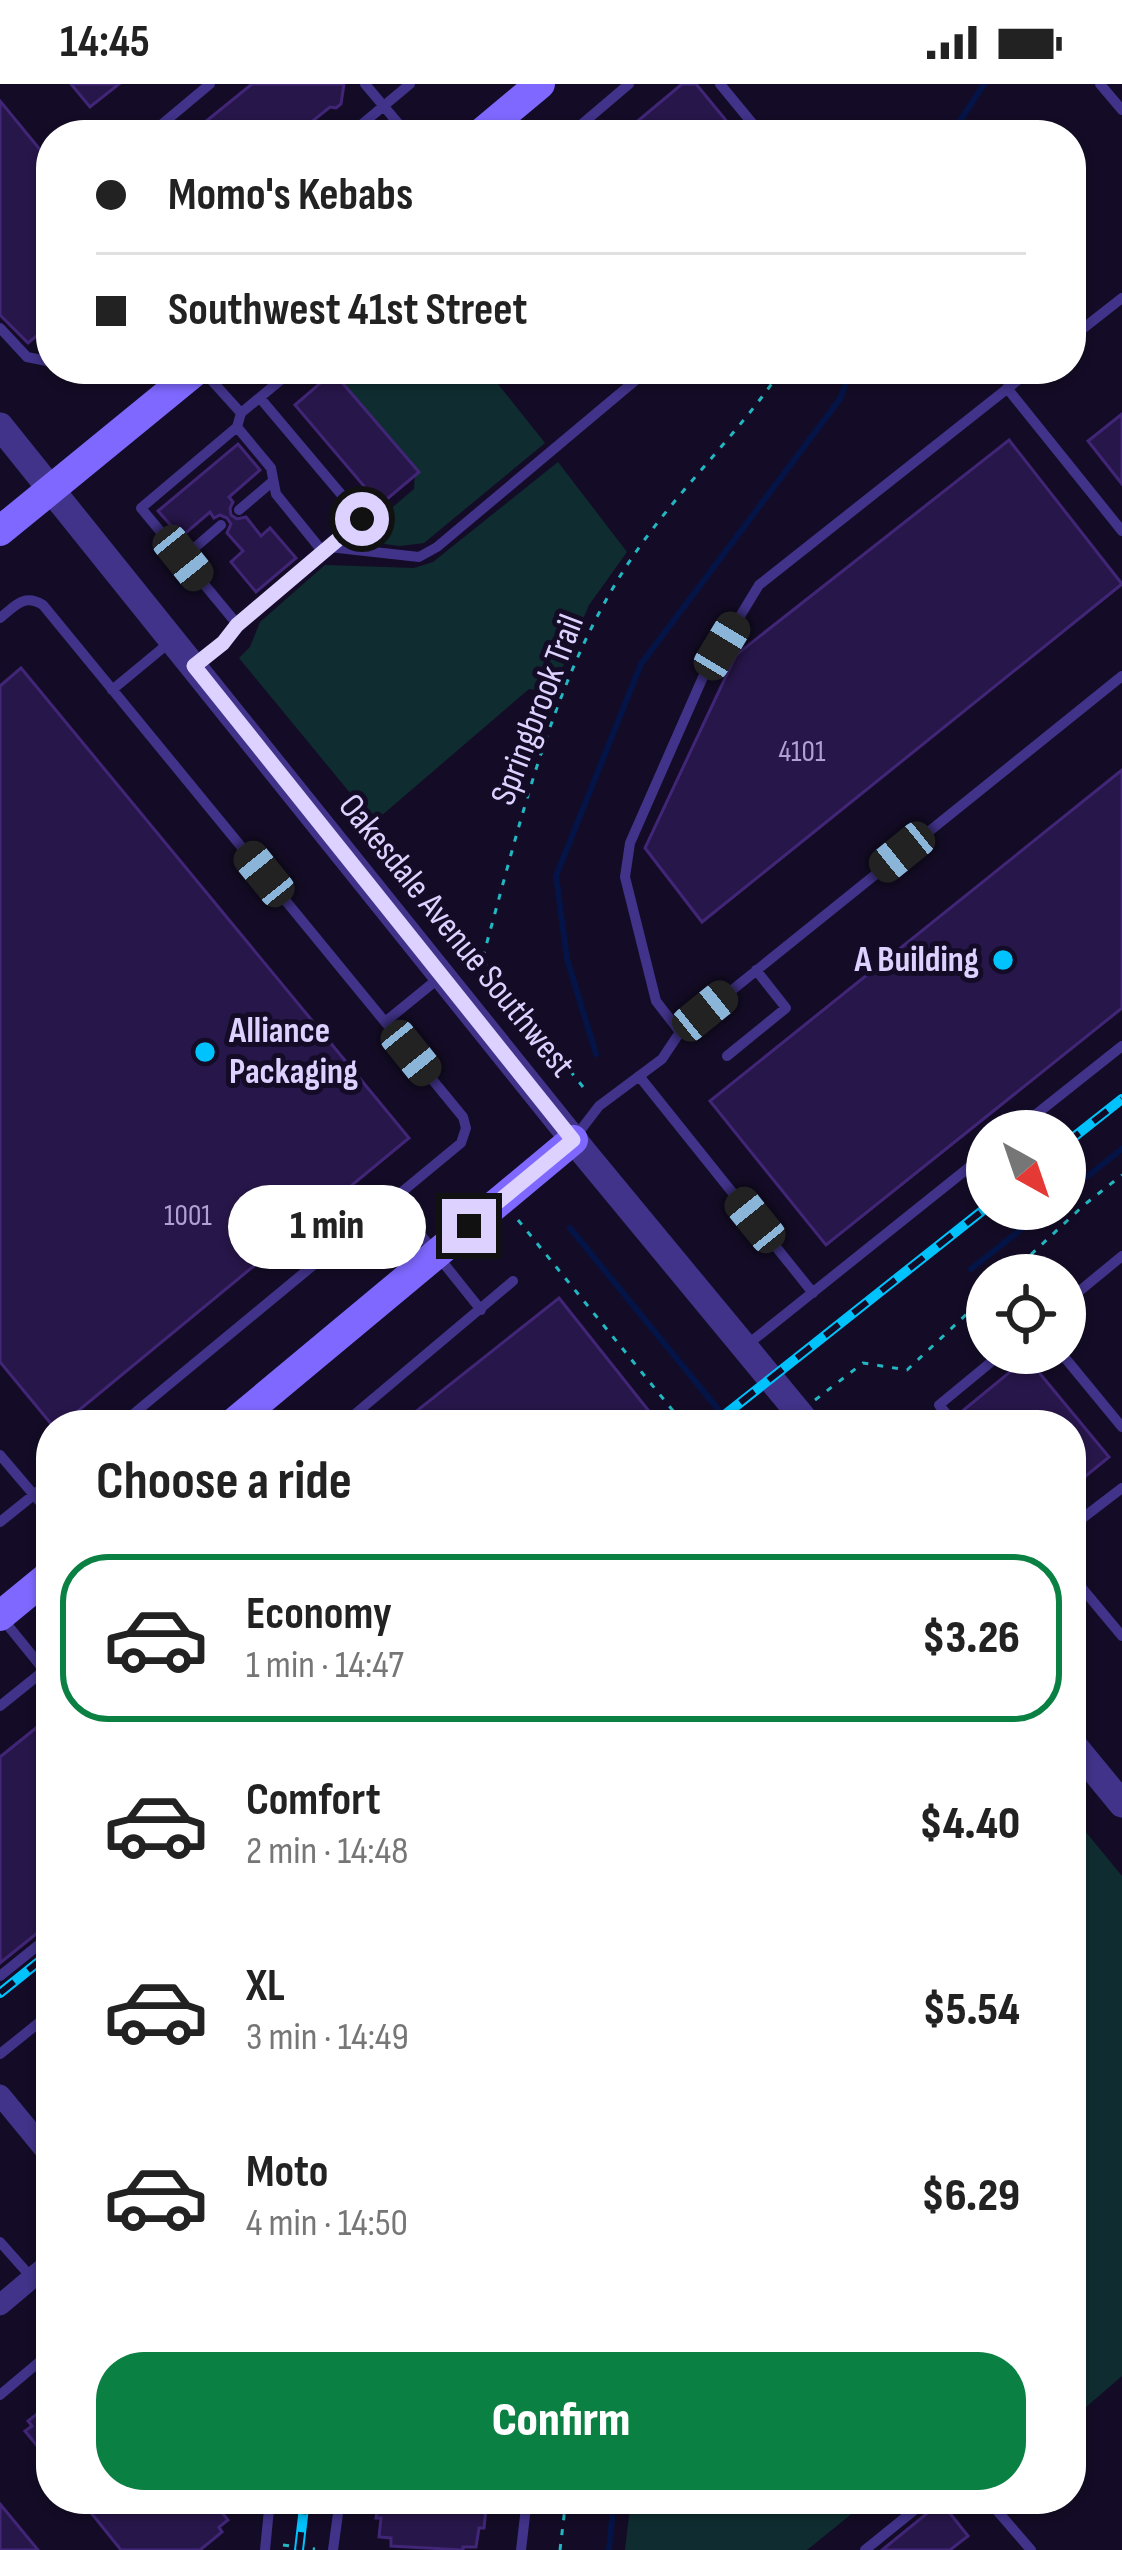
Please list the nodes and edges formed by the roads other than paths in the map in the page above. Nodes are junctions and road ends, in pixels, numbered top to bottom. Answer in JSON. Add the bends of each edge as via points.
{"nodes":[{"id":1,"x":210,"y":84,"type":"edge"},
{"id":2,"x":365,"y":84,"type":"edge"},
{"id":3,"x":410,"y":84,"type":"edge"},
{"id":4,"x":540,"y":84,"type":"edge"},
{"id":5,"x":629,"y":84,"type":"edge"},
{"id":6,"x":720,"y":84,"type":"edge"},
{"id":7,"x":1100,"y":84,"type":"edge"},
{"id":8,"x":384,"y":106,"type":"junction"},
{"id":9,"x":1122,"y":110,"type":"edge"},
{"id":10,"x":167,"y":120,"type":"edge"},
{"id":11,"x":367,"y":120,"type":"edge"},
{"id":12,"x":396,"y":120,"type":"edge"},
{"id":13,"x":497,"y":120,"type":"edge"},
{"id":14,"x":587,"y":120,"type":"edge"},
{"id":15,"x":750,"y":120,"type":"edge"},
{"id":16,"x":1122,"y":298,"type":"edge"},
{"id":17,"x":1086,"y":326,"type":"edge"},
{"id":18,"x":0,"y":328,"type":"edge"},
{"id":19,"x":36,"y":359,"type":"edge"},
{"id":20,"x":182,"y":384,"type":"edge"},
{"id":21,"x":214,"y":384,"type":"edge"},
{"id":22,"x":276,"y":384,"type":"edge"},
{"id":23,"x":631,"y":384,"type":"edge"},
{"id":24,"x":1012,"y":384,"type":"edge"},
{"id":25,"x":1007,"y":388,"type":"junction"},
{"id":26,"x":260,"y":398,"type":"junction"},
{"id":27,"x":241,"y":413,"type":"junction"},
{"id":28,"x":0,"y":426,"type":"edge"},
{"id":29,"x":237,"y":427,"type":"junction"},
{"id":30,"x":273,"y":481,"type":"junction"},
{"id":31,"x":169,"y":484,"type":"junction"},
{"id":32,"x":244,"y":484,"type":"dead end"},
{"id":33,"x":52,"y":489,"type":"junction"},
{"id":34,"x":178,"y":495,"type":"dead end"},
{"id":35,"x":254,"y":497,"type":"junction"},
{"id":36,"x":239,"y":510,"type":"dead end"},
{"id":37,"x":199,"y":521,"type":"dead end"},
{"id":38,"x":221,"y":526,"type":"dead end"},
{"id":39,"x":0,"y":531,"type":"edge"},
{"id":40,"x":1122,"y":531,"type":"edge"},
{"id":41,"x":210,"y":535,"type":"junction"},
{"id":42,"x":326,"y":549,"type":"junction"},
{"id":43,"x":183,"y":558,"type":"junction"},
{"id":44,"x":0,"y":618,"type":"edge"},
{"id":45,"x":237,"y":625,"type":"junction"},
{"id":46,"x":173,"y":640,"type":"junction"},
{"id":47,"x":194,"y":666,"type":"junction"},
{"id":48,"x":1122,"y":676,"type":"edge"},
{"id":49,"x":112,"y":690,"type":"junction"},
{"id":50,"x":756,"y":970,"type":"junction"},
{"id":51,"x":442,"y":976,"type":"junction"},
{"id":52,"x":385,"y":1022,"type":"junction"},
{"id":53,"x":680,"y":1032,"type":"junction"},
{"id":54,"x":1122,"y":1046,"type":"edge"},
{"id":55,"x":727,"y":1056,"type":"dead end"},
{"id":56,"x":639,"y":1076,"type":"junction"},
{"id":57,"x":1041,"y":1110,"type":"edge"},
{"id":58,"x":573,"y":1140,"type":"junction"},
{"id":59,"x":966,"y":1171,"type":"edge"},
{"id":60,"x":393,"y":1200,"type":"junction"},
{"id":61,"x":437,"y":1253,"type":"junction"},
{"id":62,"x":1122,"y":1256,"type":"edge"},
{"id":63,"x":513,"y":1281,"type":"dead end"},
{"id":64,"x":1086,"y":1286,"type":"edge"},
{"id":65,"x":813,"y":1293,"type":"junction"},
{"id":66,"x":481,"y":1310,"type":"junction"},
{"id":67,"x":744,"y":1347,"type":"junction"},
{"id":68,"x":977,"y":1374,"type":"edge"},
{"id":69,"x":1078,"y":1374,"type":"edge"},
{"id":70,"x":138,"y":1410,"type":"edge"},
{"id":71,"x":249,"y":1410,"type":"edge"},
{"id":72,"x":360,"y":1410,"type":"edge"},
{"id":73,"x":796,"y":1410,"type":"edge"},
{"id":74,"x":943,"y":1410,"type":"edge"},
{"id":75,"x":1122,"y":1427,"type":"edge"},
{"id":76,"x":0,"y":1455,"type":"edge"},
{"id":77,"x":1122,"y":1488,"type":"edge"},
{"id":78,"x":34,"y":1494,"type":"junction"},
{"id":79,"x":36,"y":1496,"type":"edge"},
{"id":80,"x":1086,"y":1515,"type":"edge"},
{"id":81,"x":0,"y":1522,"type":"edge"},
{"id":82,"x":36,"y":1586,"type":"edge"},
{"id":83,"x":1086,"y":1593,"type":"edge"},
{"id":84,"x":0,"y":1616,"type":"edge"},
{"id":85,"x":1122,"y":1636,"type":"edge"},
{"id":86,"x":36,"y":1655,"type":"edge"},
{"id":87,"x":36,"y":1676,"type":"edge"},
{"id":88,"x":0,"y":1706,"type":"edge"},
{"id":89,"x":1086,"y":1760,"type":"edge"},
{"id":90,"x":1122,"y":1804,"type":"edge"},
{"id":91,"x":36,"y":1947,"type":"edge"},
{"id":92,"x":0,"y":1976,"type":"edge"},
{"id":93,"x":36,"y":2025,"type":"edge"},
{"id":94,"x":0,"y":2054,"type":"edge"},
{"id":95,"x":0,"y":2095,"type":"edge"},
{"id":96,"x":36,"y":2139,"type":"edge"},
{"id":97,"x":0,"y":2242,"type":"edge"},
{"id":98,"x":36,"y":2275,"type":"edge"},
{"id":99,"x":32,"y":2278,"type":"junction"},
{"id":100,"x":0,"y":2305,"type":"edge"},
{"id":101,"x":36,"y":2364,"type":"edge"},
{"id":102,"x":0,"y":2395,"type":"edge"},
{"id":103,"x":270,"y":2514,"type":"edge"},
{"id":104,"x":338,"y":2514,"type":"edge"},
{"id":105,"x":525,"y":2514,"type":"edge"},
{"id":106,"x":909,"y":2514,"type":"edge"},
{"id":107,"x":1000,"y":2514,"type":"edge"},
{"id":108,"x":270,"y":2547,"type":"edge"},
{"id":109,"x":334,"y":2550,"type":"edge"},
{"id":110,"x":521,"y":2550,"type":"edge"},
{"id":111,"x":865,"y":2550,"type":"edge"},
{"id":112,"x":1031,"y":2550,"type":"edge"}],
"edges":[{"from":1,"to":10,"type":"lane"},
{"from":2,"to":8,"type":"lane"},
{"from":3,"to":8,"type":"lane"},
{"from":4,"to":13,"type":"main road"},
{"from":5,"to":14,"type":"lane"},
{"from":6,"to":15,"type":"lane"},
{"from":7,"to":9,"type":"lane"},
{"from":8,"to":11,"type":"lane"},
{"from":8,"to":12,"type":"lane"},
{"from":16,"to":17,"type":"lane"},
{"from":18,"to":19,"type":"lane"},
{"from":20,"to":33,"type":"main road"},
{"from":21,"to":27,"type":"lane"},
{"from":22,"to":26,"type":"lane"},
{"from":23,"to":42,"type":"lane","via":[[419,557]]},
{"from":24,"to":25,"type":"lane"},
{"from":25,"to":40,"type":"lane"},
{"from":25,"to":53,"type":"lane","via":[[759,585],[703,677],[630,843],[625,877],[656,1001]]},
{"from":26,"to":27,"type":"lane"},
{"from":26,"to":42,"type":"lane","via":[[362,519]]},
{"from":27,"to":29,"type":"lane"},
{"from":28,"to":33,"type":"street","name":"Oakesdale Avenue Southwest"},
{"from":29,"to":30,"type":"lane"},
{"from":29,"to":31,"type":"lane","via":[[194,472]]},
{"from":30,"to":35,"type":"lane"},
{"from":30,"to":42,"type":"lane"},
{"from":31,"to":34,"type":"lane"},
{"from":31,"to":43,"type":"lane","via":[[141,508]]},
{"from":32,"to":35,"type":"lane"},
{"from":33,"to":39,"type":"main road"},
{"from":33,"to":46,"type":"street","name":"Oakesdale Avenue Southwest"},
{"from":35,"to":36,"type":"lane"},
{"from":37,"to":41,"type":"lane"},
{"from":38,"to":41,"type":"lane"},
{"from":41,"to":43,"type":"lane"},
{"from":42,"to":45,"type":"lane"},
{"from":43,"to":45,"type":"lane"},
{"from":44,"to":49,"type":"lane","via":[[23,599],[43,605]]},
{"from":45,"to":47,"type":"lane"},
{"from":46,"to":47,"type":"street","name":"Oakesdale Avenue Southwest"},
{"from":46,"to":49,"type":"lane"},
{"from":47,"to":51,"type":"street","name":"Oakesdale Avenue Southwest"},
{"from":48,"to":50,"type":"lane"},
{"from":49,"to":52,"type":"lane"},
{"from":50,"to":53,"type":"lane"},
{"from":50,"to":55,"type":"lane","via":[[786,1008]]},
{"from":51,"to":52,"type":"lane"},
{"from":51,"to":58,"type":"street","name":"Oakesdale Avenue Southwest"},
{"from":52,"to":60,"type":"lane","via":[[466,1128],[460,1143]]},
{"from":53,"to":56,"type":"lane"},
{"from":54,"to":57,"type":"lane"},
{"from":56,"to":58,"type":"lane","via":[[599,1106]]},
{"from":56,"to":65,"type":"lane"},
{"from":58,"to":61,"type":"main road"},
{"from":58,"to":67,"type":"street","name":"Oakesdale Avenue Southwest"},
{"from":59,"to":65,"type":"lane"},
{"from":60,"to":61,"type":"lane"},
{"from":60,"to":70,"type":"lane"},
{"from":61,"to":66,"type":"lane"},
{"from":61,"to":71,"type":"main road"},
{"from":62,"to":64,"type":"lane"},
{"from":63,"to":66,"type":"lane"},
{"from":65,"to":67,"type":"lane"},
{"from":66,"to":72,"type":"lane"},
{"from":67,"to":73,"type":"street","name":"Oakesdale Avenue Southwest"},
{"from":68,"to":74,"type":"lane","via":[[939,1405]]},
{"from":69,"to":75,"type":"lane"},
{"from":76,"to":78,"type":"lane"},
{"from":77,"to":80,"type":"lane"},
{"from":78,"to":79,"type":"lane"},
{"from":78,"to":81,"type":"lane"},
{"from":82,"to":84,"type":"main road"},
{"from":83,"to":85,"type":"lane"},
{"from":84,"to":86,"type":"lane"},
{"from":87,"to":88,"type":"lane"},
{"from":89,"to":90,"type":"street"},
{"from":91,"to":92,"type":"lane"},
{"from":93,"to":94,"type":"lane"},
{"from":95,"to":96,"type":"street"},
{"from":97,"to":99,"type":"lane"},
{"from":98,"to":99,"type":"street"},
{"from":99,"to":100,"type":"street"},
{"from":101,"to":102,"type":"lane"},
{"from":103,"to":108,"type":"lane"},
{"from":104,"to":109,"type":"lane"},
{"from":105,"to":110,"type":"lane"},
{"from":106,"to":111,"type":"lane"},
{"from":107,"to":112,"type":"lane"}]}
